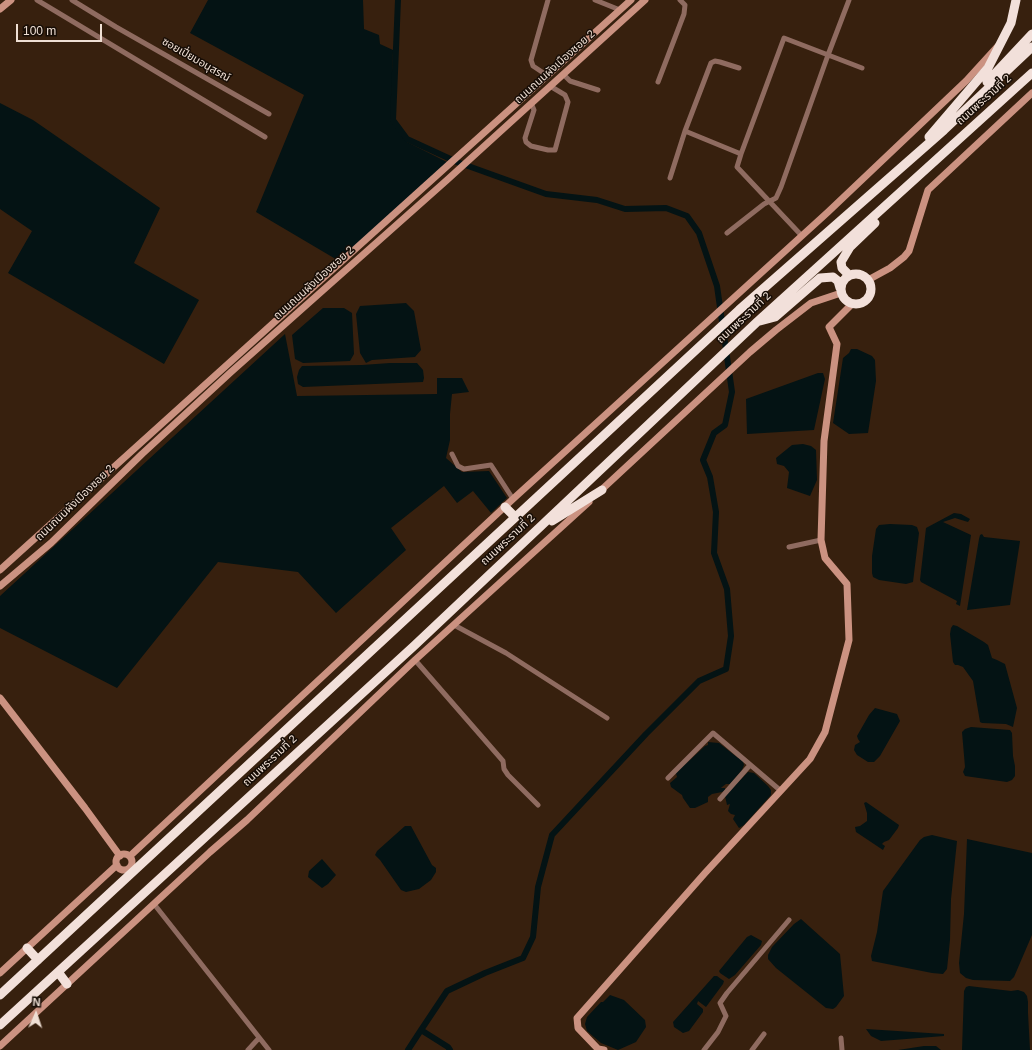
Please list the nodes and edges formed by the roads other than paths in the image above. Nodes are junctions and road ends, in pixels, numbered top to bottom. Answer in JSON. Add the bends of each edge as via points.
{"nodes":[{"id":1,"x":11,"y":0,"type":"edge"},
{"id":2,"x":37,"y":0,"type":"edge"},
{"id":3,"x":72,"y":0,"type":"edge"},
{"id":4,"x":548,"y":0,"type":"edge"},
{"id":5,"x":595,"y":0,"type":"edge"},
{"id":6,"x":631,"y":0,"type":"edge"},
{"id":7,"x":645,"y":0,"type":"edge"},
{"id":8,"x":680,"y":0,"type":"edge"},
{"id":9,"x":849,"y":0,"type":"edge"},
{"id":10,"x":1016,"y":0,"type":"edge"},
{"id":11,"x":0,"y":9,"type":"edge"},
{"id":12,"x":620,"y":10,"type":"junction"},
{"id":13,"x":1032,"y":34,"type":"edge"},
{"id":14,"x":1002,"y":43,"type":"junction"},
{"id":15,"x":1032,"y":47,"type":"edge"},
{"id":16,"x":828,"y":55,"type":"junction"},
{"id":17,"x":738,"y":68,"type":"dead end"},
{"id":18,"x":862,"y":68,"type":"dead end"},
{"id":19,"x":1032,"y":73,"type":"edge"},
{"id":20,"x":563,"y":74,"type":"junction"},
{"id":21,"x":548,"y":76,"type":"junction"},
{"id":22,"x":1032,"y":80,"type":"edge"},
{"id":23,"x":658,"y":82,"type":"dead end"},
{"id":24,"x":550,"y":86,"type":"junction"},
{"id":25,"x":598,"y":90,"type":"dead end"},
{"id":26,"x":1032,"y":92,"type":"edge"},
{"id":27,"x":1003,"y":100,"type":"junction"},
{"id":28,"x":531,"y":103,"type":"junction"},
{"id":29,"x":269,"y":114,"type":"dead end"},
{"id":30,"x":944,"y":130,"type":"junction"},
{"id":31,"x":685,"y":131,"type":"junction"},
{"id":32,"x":265,"y":137,"type":"dead end"},
{"id":33,"x":955,"y":142,"type":"junction"},
{"id":34,"x":741,"y":154,"type":"junction"},
{"id":35,"x":909,"y":161,"type":"junction"},
{"id":36,"x":670,"y":178,"type":"dead end"},
{"id":37,"x":906,"y":187,"type":"junction"},
{"id":38,"x":770,"y":202,"type":"junction"},
{"id":39,"x":727,"y":233,"type":"dead end"},
{"id":40,"x":802,"y":236,"type":"junction"},
{"id":41,"x":849,"y":275,"type":"junction"},
{"id":42,"x":868,"y":280,"type":"junction"},
{"id":43,"x":840,"y":290,"type":"junction"},
{"id":44,"x":852,"y":304,"type":"junction"},
{"id":45,"x":757,"y":322,"type":"junction"},
{"id":46,"x":136,"y":448,"type":"junction"},
{"id":47,"x":142,"y":454,"type":"junction"},
{"id":48,"x":452,"y":454,"type":"dead end"},
{"id":49,"x":602,"y":490,"type":"junction"},
{"id":50,"x":513,"y":499,"type":"junction"},
{"id":51,"x":506,"y":507,"type":"junction"},
{"id":52,"x":515,"y":517,"type":"junction"},
{"id":53,"x":531,"y":535,"type":"junction"},
{"id":54,"x":821,"y":540,"type":"junction"},
{"id":55,"x":789,"y":547,"type":"dead end"},
{"id":56,"x":0,"y":570,"type":"edge"},
{"id":57,"x":0,"y":586,"type":"edge"},
{"id":58,"x":454,"y":625,"type":"junction"},
{"id":59,"x":415,"y":660,"type":"junction"},
{"id":60,"x":0,"y":698,"type":"edge"},
{"id":61,"x":607,"y":718,"type":"dead end"},
{"id":62,"x":750,"y":764,"type":"junction"},
{"id":63,"x":668,"y":778,"type":"dead end"},
{"id":64,"x":781,"y":791,"type":"junction"},
{"id":65,"x":720,"y":799,"type":"dead end"},
{"id":66,"x":538,"y":806,"type":"dead end"},
{"id":67,"x":120,"y":856,"type":"junction"},
{"id":68,"x":132,"y":864,"type":"junction"},
{"id":69,"x":117,"y":865,"type":"junction"},
{"id":70,"x":154,"y":904,"type":"junction"},
{"id":71,"x":789,"y":920,"type":"dead end"},
{"id":72,"x":27,"y":948,"type":"junction"},
{"id":73,"x":38,"y":960,"type":"junction"},
{"id":74,"x":58,"y":972,"type":"junction"},
{"id":75,"x":0,"y":973,"type":"edge"},
{"id":76,"x":68,"y":984,"type":"junction"},
{"id":77,"x":0,"y":995,"type":"edge"},
{"id":78,"x":0,"y":1025,"type":"edge"},
{"id":79,"x":764,"y":1034,"type":"dead end"},
{"id":80,"x":259,"y":1038,"type":"junction"},
{"id":81,"x":840,"y":1038,"type":"dead end"},
{"id":82,"x":0,"y":1046,"type":"edge"},
{"id":83,"x":248,"y":1050,"type":"edge"},
{"id":84,"x":269,"y":1050,"type":"edge"},
{"id":85,"x":599,"y":1050,"type":"edge"},
{"id":86,"x":704,"y":1050,"type":"edge"},
{"id":87,"x":752,"y":1050,"type":"edge"},
{"id":88,"x":842,"y":1050,"type":"edge"}],
"edges":[{"from":1,"to":11,"type":"street"},
{"from":2,"to":32,"type":"street"},
{"from":3,"to":29,"type":"street","name":"ซอยเปี่ยมอนุสรณ์"},
{"from":4,"to":21,"type":"street","via":[[531,60],[533,66]]},
{"from":5,"to":12,"type":"street"},
{"from":6,"to":12,"type":"street","name":"ถนนถนนผังเมืองซอย 2"},
{"from":7,"to":20,"type":"street","name":"ถนนถนนผังเมืองซอย 2"},
{"from":8,"to":23,"type":"street","via":[[684,5],[684,14]]},
{"from":9,"to":16,"type":"street"},
{"from":10,"to":14,"type":"highway","via":[[1011,23]]},
{"from":12,"to":21,"type":"street","name":"ถนนถนนผังเมืองซอย 2"},
{"from":13,"to":30,"type":"highway"},
{"from":14,"to":35,"type":"highway","via":[[988,68]]},
{"from":14,"to":40,"type":"street","name":"ถนนพระรามที่ 2","via":[[922,123]]},
{"from":15,"to":30,"type":"highway","name":"ถนนพระรามที่ 2"},
{"from":16,"to":18,"type":"street"},
{"from":16,"to":34,"type":"street","via":[[784,38]]},
{"from":16,"to":38,"type":"street","via":[[781,187],[776,198]]},
{"from":17,"to":31,"type":"street","via":[[711,62]]},
{"from":19,"to":27,"type":"highway","name":"ถนนพระรามที่ 2"},
{"from":20,"to":24,"type":"street","name":"ถนนถนนผังเมืองซอย 2"},
{"from":20,"to":25,"type":"street","via":[[570,81]]},
{"from":21,"to":46,"type":"street","name":"ถนนถนนผังเมืองซอย 2"},
{"from":22,"to":27,"type":"highway"},
{"from":24,"to":28,"type":"street","name":"ถนนถนนผังเมืองซอย 2"},
{"from":24,"to":28,"type":"street","via":[[565,95],[568,102],[555,150],[531,146],[526,142],[534,110]]},
{"from":26,"to":42,"type":"street","via":[[928,190],[909,251],[890,268]]},
{"from":27,"to":33,"type":"highway","name":"ถนนพระรามที่ 2"},
{"from":28,"to":47,"type":"street","name":"ถนนถนนผังเมืองซอย 2"},
{"from":30,"to":33,"type":"highway"},
{"from":30,"to":35,"type":"highway","name":"ถนนพระรามที่ 2"},
{"from":31,"to":34,"type":"street"},
{"from":31,"to":36,"type":"street"},
{"from":33,"to":37,"type":"highway","name":"ถนนพระรามที่ 2"},
{"from":34,"to":38,"type":"street","via":[[737,167]]},
{"from":35,"to":52,"type":"highway","name":"ถนนพระรามที่ 2","via":[[739,310]]},
{"from":37,"to":41,"type":"highway","via":[[886,213],[850,247],[841,262],[842,268]]},
{"from":37,"to":45,"type":"highway","name":"ถนนพระรามที่ 2"},
{"from":38,"to":39,"type":"street"},
{"from":38,"to":40,"type":"street"},
{"from":40,"to":50,"type":"street","name":"ถนนพระรามที่ 2"},
{"from":41,"to":42,"type":"highway","via":[[860,274]]},
{"from":41,"to":43,"type":"highway","via":[[842,282]]},
{"from":42,"to":44,"type":"highway","via":[[870,295],[862,303]]},
{"from":43,"to":44,"type":"highway","via":[[843,298]]},
{"from":43,"to":45,"type":"highway","via":[[838,281],[833,277],[820,278],[775,317]]},
{"from":43,"to":49,"type":"street","via":[[811,302],[776,330]]},
{"from":44,"to":54,"type":"street","via":[[829,327],[837,344],[824,440]]},
{"from":45,"to":53,"type":"highway","name":"ถนนพระรามที่ 2"},
{"from":46,"to":47,"type":"street"},
{"from":46,"to":56,"type":"street","name":"ถนนถนนผังเมืองซอย 2"},
{"from":47,"to":57,"type":"street","name":"ถนนถนนผังเมืองซอย 2","via":[[51,544]]},
{"from":48,"to":50,"type":"street","via":[[458,466],[464,468],[491,465]]},
{"from":49,"to":53,"type":"highway"},
{"from":49,"to":58,"type":"street"},
{"from":50,"to":51,"type":"street","name":"ถนนพระรามที่ 2"},
{"from":51,"to":52,"type":"highway"},
{"from":51,"to":68,"type":"street","name":"ถนนพระรามที่ 2","via":[[362,638]]},
{"from":52,"to":68,"type":"highway","name":"ถนนพระรามที่ 2"},
{"from":53,"to":74,"type":"highway","name":"ถนนพระรามที่ 2"},
{"from":54,"to":55,"type":"street"},
{"from":54,"to":64,"type":"street","via":[[825,558],[847,584],[849,640],[825,732],[810,759]]},
{"from":58,"to":59,"type":"street"},
{"from":58,"to":61,"type":"street","via":[[506,653]]},
{"from":59,"to":66,"type":"street","via":[[503,761],[508,775]]},
{"from":59,"to":70,"type":"street","via":[[247,820]]},
{"from":60,"to":67,"type":"street"},
{"from":62,"to":63,"type":"street","via":[[713,733]]},
{"from":62,"to":64,"type":"street"},
{"from":62,"to":65,"type":"street"},
{"from":64,"to":85,"type":"street","via":[[577,1018],[578,1028]]},
{"from":67,"to":68,"type":"street","via":[[125,854]]},
{"from":67,"to":69,"type":"street"},
{"from":68,"to":69,"type":"street","via":[[126,870]]},
{"from":68,"to":73,"type":"highway","name":"ถนนพระรามที่ 2"},
{"from":69,"to":72,"type":"street"},
{"from":70,"to":76,"type":"street"},
{"from":70,"to":80,"type":"street"},
{"from":71,"to":86,"type":"street","via":[[720,1003],[726,1016]]},
{"from":72,"to":73,"type":"highway"},
{"from":72,"to":75,"type":"street"},
{"from":73,"to":77,"type":"highway","name":"ถนนพระรามที่ 2"},
{"from":74,"to":76,"type":"highway"},
{"from":74,"to":78,"type":"highway","name":"ถนนพระรามที่ 2"},
{"from":76,"to":82,"type":"street"},
{"from":79,"to":87,"type":"street"},
{"from":80,"to":83,"type":"street"},
{"from":80,"to":84,"type":"street"},
{"from":81,"to":88,"type":"street"}]}
